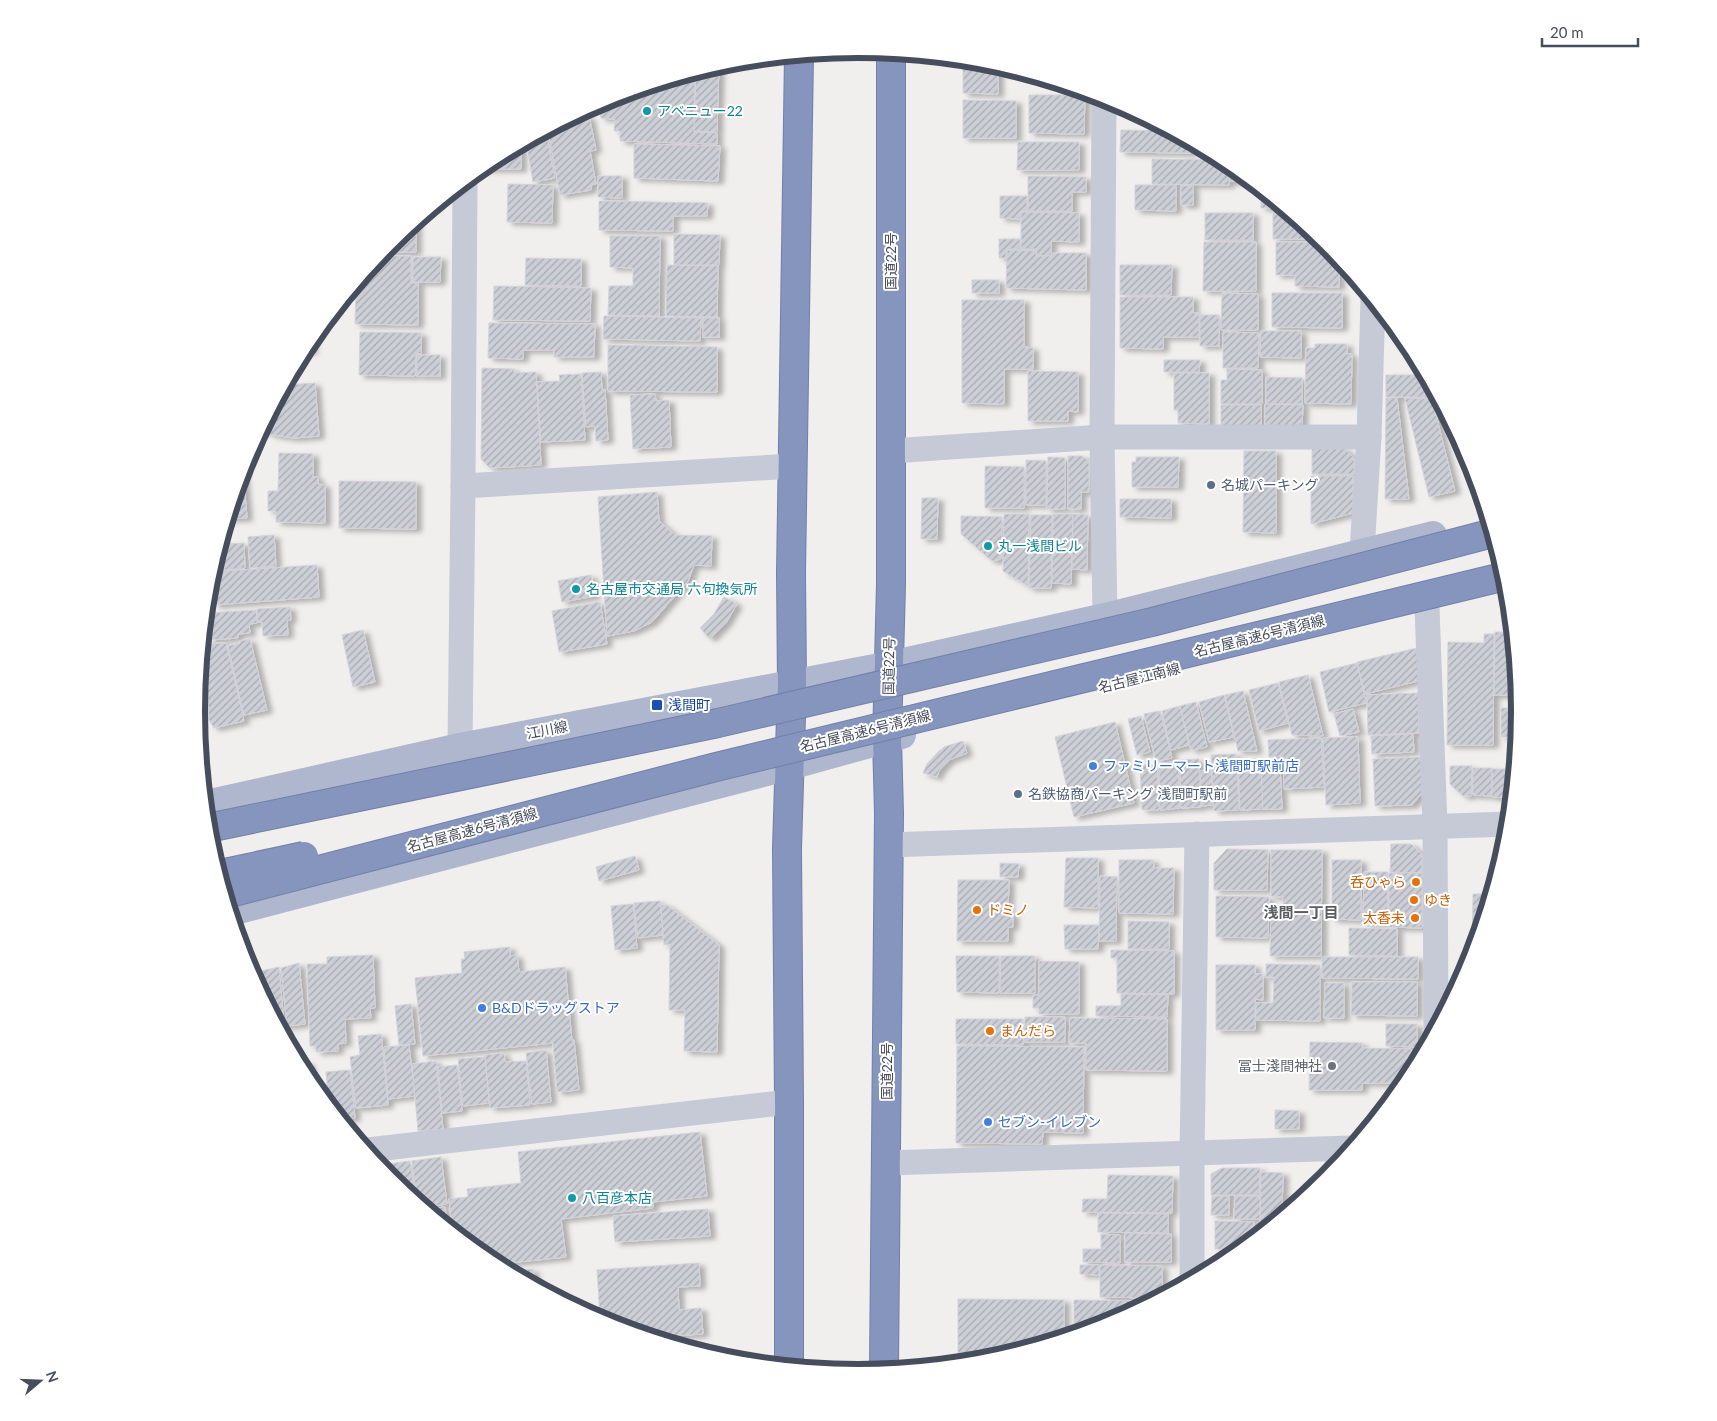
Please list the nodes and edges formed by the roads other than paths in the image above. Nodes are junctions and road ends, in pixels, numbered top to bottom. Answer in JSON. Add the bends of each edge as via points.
{"nodes":[{"id":1,"x":892,"y":59,"type":"edge"},
{"id":2,"x":798,"y":61,"type":"edge"},
{"id":3,"x":1104,"y":105,"type":"edge"},
{"id":4,"x":465,"y":189,"type":"edge"},
{"id":5,"x":1373,"y":308,"type":"edge"},
{"id":6,"x":1102,"y":437,"type":"junction"},
{"id":7,"x":1369,"y":437,"type":"junction"},
{"id":8,"x":891,"y":451,"type":"junction"},
{"id":9,"x":793,"y":466,"type":"junction"},
{"id":10,"x":464,"y":486,"type":"junction"},
{"id":11,"x":1484,"y":523,"type":"edge"},
{"id":12,"x":1487,"y":535,"type":"edge"},
{"id":13,"x":1362,"y":552,"type":"junction"},
{"id":14,"x":1498,"y":578,"type":"edge"},
{"id":15,"x":1500,"y":590,"type":"edge"},
{"id":16,"x":1427,"y":607,"type":"junction"},
{"id":17,"x":1105,"y":617,"type":"junction"},
{"id":18,"x":890,"y":665,"type":"junction"},
{"id":19,"x":792,"y":684,"type":"junction"},
{"id":20,"x":718,"y":723,"type":"junction"},
{"id":21,"x":887,"y":739,"type":"junction"},
{"id":22,"x":460,"y":747,"type":"junction"},
{"id":23,"x":790,"y":766,"type":"junction"},
{"id":24,"x":716,"y":767,"type":"junction"},
{"id":25,"x":212,"y":803,"type":"edge"},
{"id":26,"x":1501,"y":824,"type":"edge"},
{"id":27,"x":216,"y":826,"type":"edge"},
{"id":28,"x":1435,"y":826,"type":"junction"},
{"id":29,"x":1197,"y":834,"type":"junction"},
{"id":30,"x":219,"y":841,"type":"edge"},
{"id":31,"x":888,"y":845,"type":"junction"},
{"id":32,"x":226,"y":873,"type":"edge"},
{"id":33,"x":232,"y":893,"type":"edge"},
{"id":34,"x":237,"y":911,"type":"edge"},
{"id":35,"x":1436,"y":1014,"type":"edge"},
{"id":36,"x":789,"y":1102,"type":"junction"},
{"id":37,"x":1342,"y":1148,"type":"edge"},
{"id":38,"x":376,"y":1149,"type":"edge"},
{"id":39,"x":1192,"y":1154,"type":"junction"},
{"id":40,"x":886,"y":1163,"type":"junction"},
{"id":41,"x":1192,"y":1272,"type":"edge"},
{"id":42,"x":789,"y":1359,"type":"edge"},
{"id":43,"x":884,"y":1363,"type":"edge"}],
"edges":[{"from":1,"to":8,"type":"highway","name":"国道22号"},
{"from":2,"to":9,"type":"highway"},
{"from":3,"to":6,"type":"street"},
{"from":4,"to":10,"type":"street"},
{"from":5,"to":7,"type":"street"},
{"from":6,"to":7,"type":"street"},
{"from":6,"to":8,"type":"street"},
{"from":6,"to":17,"type":"street"},
{"from":7,"to":13,"type":"street"},
{"from":8,"to":18,"type":"highway","name":"国道22号"},
{"from":9,"to":10,"type":"street"},
{"from":9,"to":19,"type":"highway"},
{"from":10,"to":22,"type":"street"},
{"from":11,"to":13,"type":"main road"},
{"from":12,"to":20,"type":"highway","bridge":true,"via":[[1152,622]]},
{"from":13,"to":17,"type":"main road"},
{"from":14,"to":24,"type":"highway","name":"名古屋高速6号清須線","bridge":true},
{"from":15,"to":16,"type":"main road","name":"名古屋江南線"},
{"from":16,"to":21,"type":"main road","name":"名古屋江南線"},
{"from":16,"to":28,"type":"street"},
{"from":17,"to":18,"type":"main road"},
{"from":18,"to":19,"type":"main road","name":"江川線"},
{"from":18,"to":21,"type":"highway","name":"国道22号"},
{"from":19,"to":22,"type":"main road","name":"江川線"},
{"from":19,"to":23,"type":"highway"},
{"from":20,"to":27,"type":"highway","bridge":true},
{"from":20,"to":30,"type":"highway","bridge":true,"via":[[446,791]]},
{"from":21,"to":23,"type":"main road"},
{"from":21,"to":31,"type":"highway","name":"国道22号"},
{"from":22,"to":25,"type":"main road","name":"江川線"},
{"from":23,"to":34,"type":"main road"},
{"from":23,"to":36,"type":"highway","via":[[787,849]]},
{"from":24,"to":32,"type":"highway","bridge":true},
{"from":24,"to":33,"type":"highway","name":"名古屋高速6号清須線","bridge":true},
{"from":26,"to":28,"type":"street"},
{"from":28,"to":29,"type":"street"},
{"from":28,"to":35,"type":"street"},
{"from":29,"to":31,"type":"street"},
{"from":29,"to":39,"type":"street"},
{"from":31,"to":40,"type":"highway","name":"国道22号"},
{"from":36,"to":38,"type":"street"},
{"from":36,"to":42,"type":"highway"},
{"from":37,"to":39,"type":"street"},
{"from":39,"to":40,"type":"street"},
{"from":39,"to":41,"type":"street"},
{"from":40,"to":43,"type":"highway","name":"国道22号"}]}
